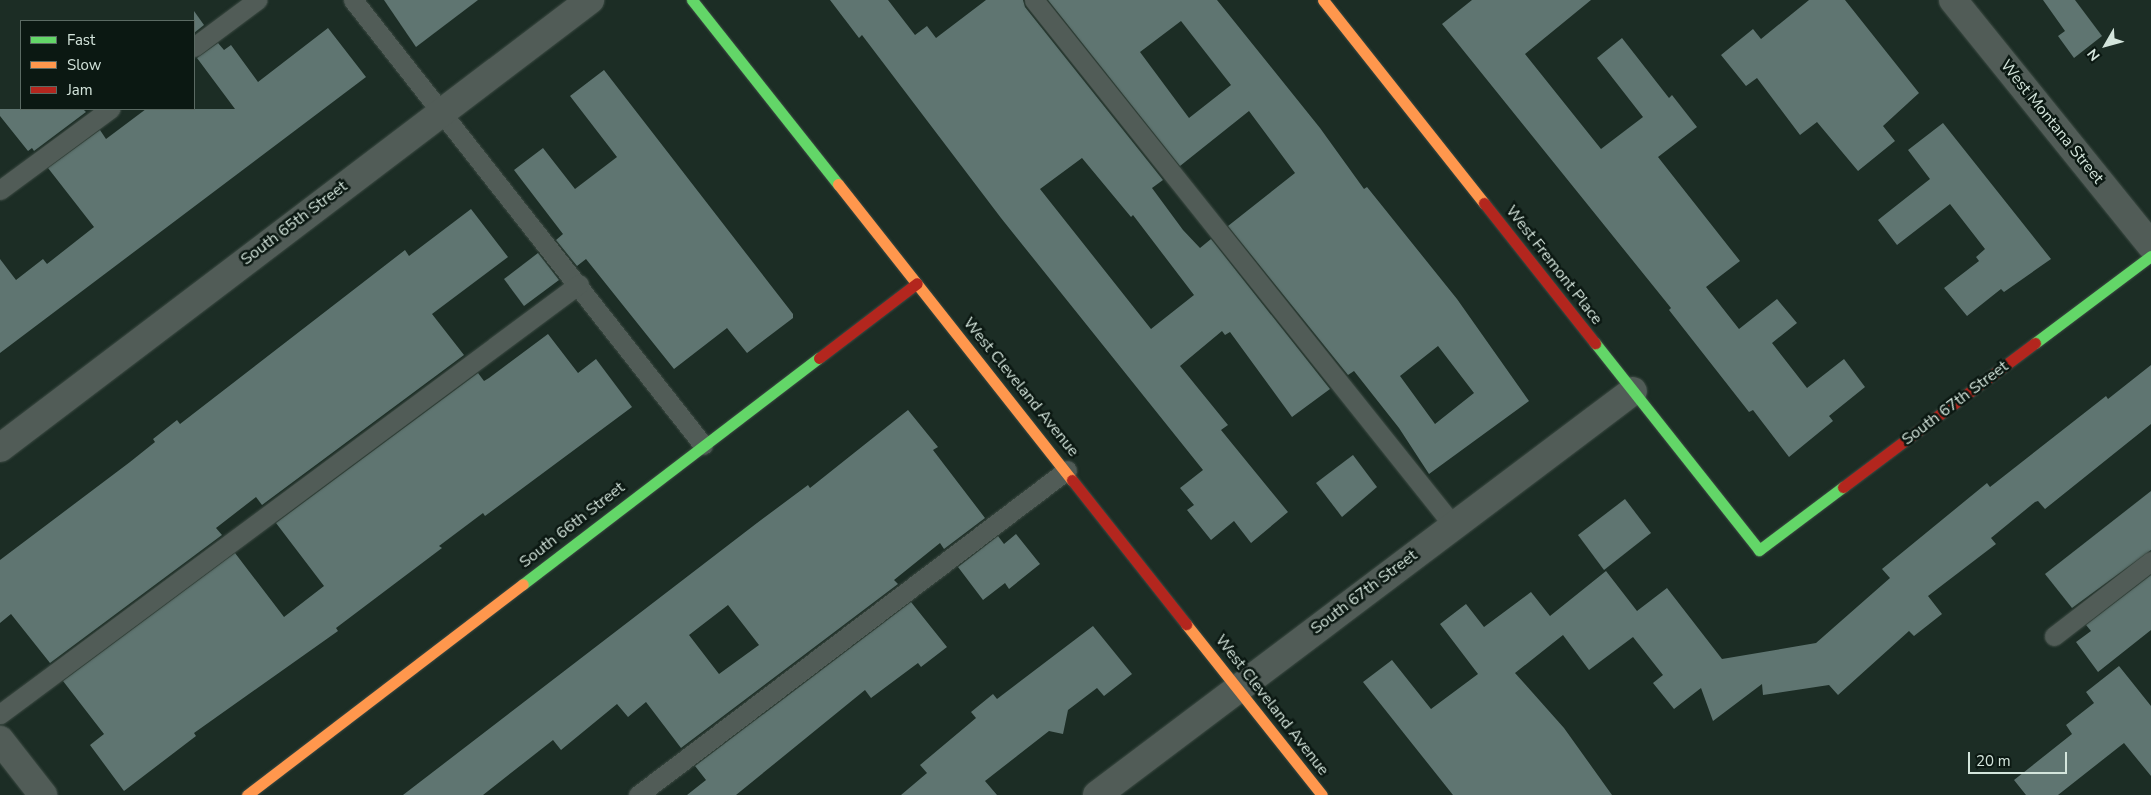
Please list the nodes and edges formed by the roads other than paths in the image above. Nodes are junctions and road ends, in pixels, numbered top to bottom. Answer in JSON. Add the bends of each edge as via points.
{"nodes":[{"id":1,"x":257,"y":0,"type":"edge"},
{"id":2,"x":353,"y":0,"type":"edge"},
{"id":3,"x":590,"y":0,"type":"edge"},
{"id":4,"x":692,"y":0,"type":"edge"},
{"id":5,"x":1034,"y":0,"type":"edge"},
{"id":6,"x":1323,"y":0,"type":"edge"},
{"id":7,"x":1953,"y":0,"type":"edge"},
{"id":8,"x":195,"y":46,"type":"edge"},
{"id":9,"x":109,"y":110,"type":"edge"},
{"id":10,"x":442,"y":111,"type":"junction"},
{"id":11,"x":0,"y":190,"type":"edge"},
{"id":12,"x":2151,"y":245,"type":"edge"},
{"id":13,"x":2151,"y":256,"type":"edge"},
{"id":14,"x":917,"y":283,"type":"junction"},
{"id":15,"x":579,"y":284,"type":"junction"},
{"id":16,"x":1633,"y":391,"type":"junction"},
{"id":17,"x":703,"y":445,"type":"junction"},
{"id":18,"x":0,"y":448,"type":"edge"},
{"id":19,"x":1066,"y":470,"type":"junction"},
{"id":20,"x":1453,"y":525,"type":"junction"},
{"id":21,"x":1759,"y":550,"type":"joint"},
{"id":22,"x":2151,"y":561,"type":"edge"},
{"id":23,"x":2054,"y":636,"type":"dead end"},
{"id":24,"x":1237,"y":687,"type":"junction"},
{"id":25,"x":0,"y":714,"type":"edge"},
{"id":26,"x":0,"y":740,"type":"edge"},
{"id":27,"x":43,"y":795,"type":"edge"},
{"id":28,"x":247,"y":795,"type":"edge"},
{"id":29,"x":638,"y":795,"type":"edge"},
{"id":30,"x":1097,"y":795,"type":"edge"},
{"id":31,"x":1322,"y":795,"type":"edge"}],
"edges":[{"from":1,"to":8,"type":"lane"},
{"from":2,"to":10,"type":"lane"},
{"from":3,"to":10,"type":"street","name":"South 65th Street"},
{"from":4,"to":14,"type":"street","name":"West Cleveland Avenue"},
{"from":5,"to":20,"type":"lane"},
{"from":6,"to":16,"type":"street","name":"West Fremont Place"},
{"from":7,"to":12,"type":"street","name":"West Montana Street"},
{"from":9,"to":11,"type":"lane"},
{"from":10,"to":15,"type":"lane"},
{"from":10,"to":18,"type":"street","name":"South 65th Street"},
{"from":13,"to":21,"type":"street","name":"South 67th Street"},
{"from":14,"to":17,"type":"street","name":"South 66th Street"},
{"from":14,"to":19,"type":"street","name":"West Cleveland Avenue"},
{"from":15,"to":17,"type":"lane"},
{"from":15,"to":25,"type":"lane"},
{"from":16,"to":20,"type":"street","name":"South 67th Street"},
{"from":16,"to":21,"type":"street","name":"West Fremont Place"},
{"from":17,"to":28,"type":"street","name":"South 66th Street"},
{"from":19,"to":24,"type":"street","name":"West Cleveland Avenue"},
{"from":19,"to":29,"type":"lane"},
{"from":20,"to":24,"type":"street","name":"South 67th Street"},
{"from":22,"to":23,"type":"lane"},
{"from":24,"to":30,"type":"street","name":"South 67th Street"},
{"from":24,"to":31,"type":"street","name":"West Cleveland Avenue"},
{"from":26,"to":27,"type":"street"}]}
